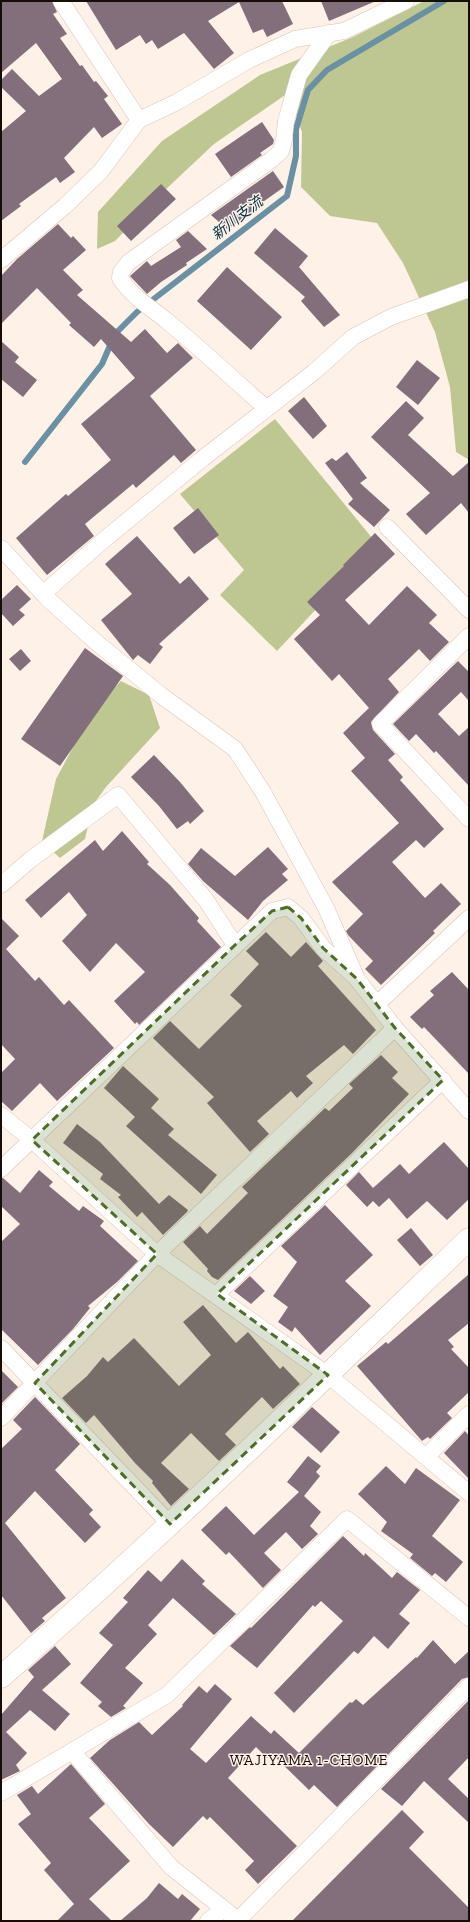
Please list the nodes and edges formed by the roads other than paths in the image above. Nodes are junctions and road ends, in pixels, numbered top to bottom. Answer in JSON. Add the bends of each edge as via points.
{"nodes":[{"id":1,"x":61,"y":1,"type":"edge"},
{"id":2,"x":406,"y":1,"type":"edge"},
{"id":3,"x":329,"y":33,"type":"junction"},
{"id":4,"x":139,"y":120,"type":"junction"},
{"id":5,"x":1,"y":260,"type":"edge"},
{"id":6,"x":469,"y":289,"type":"edge"},
{"id":7,"x":266,"y":408,"type":"junction"},
{"id":8,"x":387,"y":526,"type":"dead end"},
{"id":9,"x":1,"y":548,"type":"edge"},
{"id":10,"x":44,"y":594,"type":"junction"},
{"id":11,"x":469,"y":610,"type":"edge"},
{"id":12,"x":469,"y":636,"type":"edge"},
{"id":13,"x":469,"y":819,"type":"edge"},
{"id":14,"x":1,"y":885,"type":"edge"},
{"id":15,"x":469,"y":918,"type":"edge"},
{"id":16,"x":235,"y":945,"type":"junction"},
{"id":17,"x":357,"y":979,"type":"junction"},
{"id":18,"x":377,"y":1004,"type":"junction"},
{"id":19,"x":395,"y":1028,"type":"junction"},
{"id":20,"x":443,"y":1080,"type":"junction"},
{"id":21,"x":469,"y":1111,"type":"edge"},
{"id":22,"x":1,"y":1115,"type":"edge"},
{"id":23,"x":32,"y":1140,"type":"junction"},
{"id":24,"x":1,"y":1169,"type":"edge"},
{"id":25,"x":469,"y":1239,"type":"edge"},
{"id":26,"x":157,"y":1254,"type":"junction"},
{"id":27,"x":216,"y":1294,"type":"junction"},
{"id":28,"x":1,"y":1348,"type":"edge"},
{"id":29,"x":328,"y":1375,"type":"junction"},
{"id":30,"x":35,"y":1383,"type":"junction"},
{"id":31,"x":469,"y":1414,"type":"edge"},
{"id":32,"x":1,"y":1418,"type":"edge"},
{"id":33,"x":426,"y":1457,"type":"junction"},
{"id":34,"x":469,"y":1493,"type":"edge"},
{"id":35,"x":170,"y":1524,"type":"junction"},
{"id":36,"x":469,"y":1618,"type":"edge"},
{"id":37,"x":1,"y":1677,"type":"edge"},
{"id":38,"x":469,"y":1686,"type":"edge"},
{"id":39,"x":72,"y":1751,"type":"junction"},
{"id":40,"x":1,"y":1793,"type":"edge"},
{"id":41,"x":224,"y":1909,"type":"junction"},
{"id":42,"x":208,"y":1921,"type":"edge"},
{"id":43,"x":239,"y":1921,"type":"edge"}],
"edges":[{"from":1,"to":4,"type":"street"},
{"from":2,"to":3,"type":"street","via":[[344,31]]},
{"from":3,"to":4,"type":"street","via":[[294,39],[249,60],[177,102]]},
{"from":3,"to":7,"type":"street","via":[[299,75],[286,121],[281,151],[129,262],[120,278],[147,306]]},
{"from":4,"to":5,"type":"street","via":[[101,171],[66,206]]},
{"from":6,"to":7,"type":"street","via":[[391,317],[354,337],[314,372]]},
{"from":7,"to":10,"type":"street","via":[[99,544]]},
{"from":8,"to":11,"type":"street"},
{"from":9,"to":10,"type":"street"},
{"from":10,"to":17,"type":"street","via":[[96,642],[162,696],[236,749],[263,792],[326,908]]},
{"from":12,"to":13,"type":"street","via":[[380,724]]},
{"from":14,"to":16,"type":"street","via":[[30,860],[118,795],[206,900]]},
{"from":15,"to":18,"type":"street"},
{"from":16,"to":17,"type":"street","via":[[272,911],[288,907],[301,918],[323,948]]},
{"from":16,"to":23,"type":"street"},
{"from":17,"to":18,"type":"street"},
{"from":18,"to":19,"type":"street"},
{"from":19,"to":20,"type":"street"},
{"from":19,"to":26,"type":"street"},
{"from":20,"to":21,"type":"street"},
{"from":20,"to":27,"type":"street"},
{"from":22,"to":23,"type":"street"},
{"from":23,"to":24,"type":"street"},
{"from":23,"to":26,"type":"street"},
{"from":25,"to":29,"type":"street"},
{"from":26,"to":27,"type":"street"},
{"from":26,"to":30,"type":"street"},
{"from":27,"to":29,"type":"street"},
{"from":28,"to":30,"type":"street"},
{"from":29,"to":33,"type":"street"},
{"from":29,"to":35,"type":"street"},
{"from":30,"to":32,"type":"street"},
{"from":30,"to":35,"type":"street"},
{"from":31,"to":33,"type":"street"},
{"from":33,"to":34,"type":"street"},
{"from":35,"to":37,"type":"street","via":[[104,1587]]},
{"from":36,"to":39,"type":"street","via":[[347,1518],[167,1695]]},
{"from":38,"to":43,"type":"street"},
{"from":39,"to":40,"type":"street"},
{"from":39,"to":41,"type":"street","via":[[171,1867]]},
{"from":41,"to":42,"type":"street"},
{"from":41,"to":43,"type":"street"}]}
